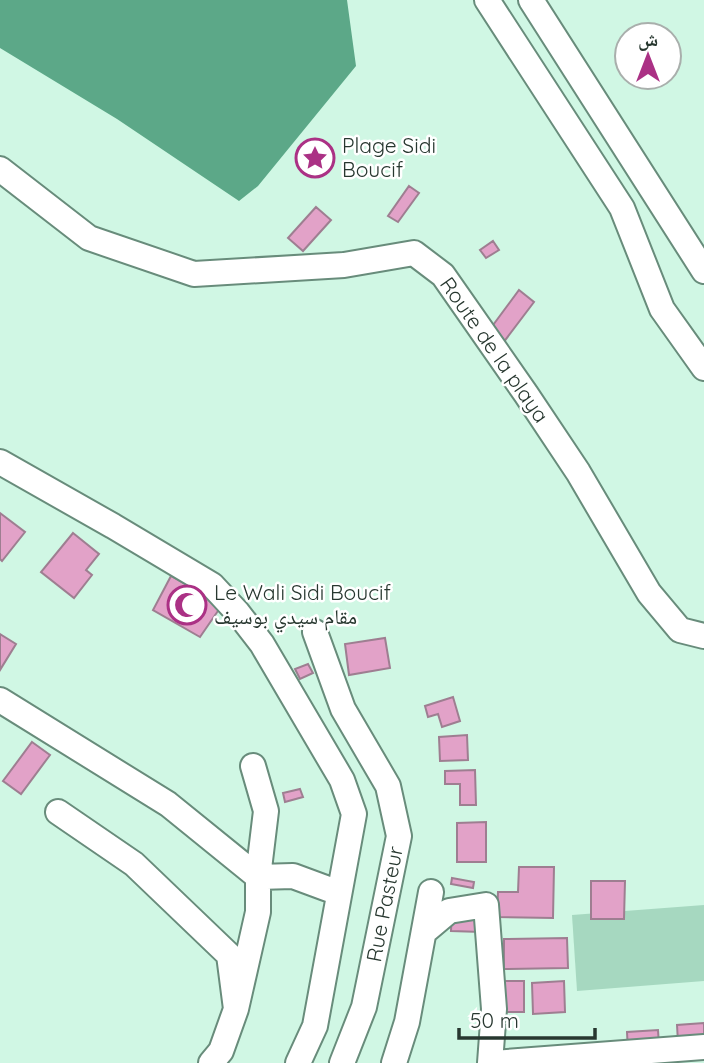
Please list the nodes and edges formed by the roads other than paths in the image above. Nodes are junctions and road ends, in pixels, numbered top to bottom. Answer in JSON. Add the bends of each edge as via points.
{"nodes":[{"id":1,"x":487,"y":0,"type":"edge"},
{"id":2,"x":531,"y":0,"type":"edge"},
{"id":3,"x":0,"y":169,"type":"edge"},
{"id":4,"x":704,"y":271,"type":"edge"},
{"id":5,"x":704,"y":368,"type":"edge"},
{"id":6,"x":0,"y":462,"type":"edge"},
{"id":7,"x":315,"y":632,"type":"dead end"},
{"id":8,"x":704,"y":636,"type":"edge"},
{"id":9,"x":0,"y":699,"type":"edge"},
{"id":10,"x":253,"y":766,"type":"dead end"},
{"id":11,"x":58,"y":812,"type":"dead end"},
{"id":12,"x":258,"y":877,"type":"junction"},
{"id":13,"x":431,"y":891,"type":"dead end"},
{"id":14,"x":339,"y":893,"type":"junction"},
{"id":15,"x":424,"y":932,"type":"junction"},
{"id":16,"x":236,"y":1009,"type":"junction"},
{"id":17,"x":704,"y":1047,"type":"edge"},
{"id":18,"x":211,"y":1063,"type":"edge"},
{"id":19,"x":298,"y":1063,"type":"edge"},
{"id":20,"x":342,"y":1063,"type":"edge"},
{"id":21,"x":394,"y":1063,"type":"edge"},
{"id":22,"x":492,"y":1063,"type":"edge"}],
"edges":[{"from":1,"to":5,"type":"street","via":[[622,208],[662,309]]},
{"from":2,"to":4,"type":"street"},
{"from":3,"to":8,"type":"street","name":"Route de la playa","via":[[89,238],[194,274],[344,265],[414,253],[443,275],[526,394],[578,471],[649,593],[680,629]]},
{"from":6,"to":14,"type":"street","via":[[212,586],[238,613],[262,644],[342,780],[354,814]]},
{"from":7,"to":20,"type":"street","name":"Rue Pasteur","via":[[343,709],[388,786],[399,836],[365,1007]]},
{"from":9,"to":12,"type":"street","via":[[168,804]]},
{"from":10,"to":12,"type":"street","via":[[266,811]]},
{"from":11,"to":16,"type":"street","via":[[134,864],[229,955]]},
{"from":12,"to":14,"type":"street","via":[[293,876]]},
{"from":12,"to":16,"type":"street","via":[[258,912]]},
{"from":13,"to":15,"type":"street"},
{"from":14,"to":19,"type":"street","via":[[315,1026]]},
{"from":15,"to":21,"type":"street","via":[[407,1022]]},
{"from":15,"to":22,"type":"street","via":[[449,911],[485,905],[494,1009]]},
{"from":16,"to":18,"type":"street","via":[[221,1051]]},
{"from":17,"to":22,"type":"street"}]}
